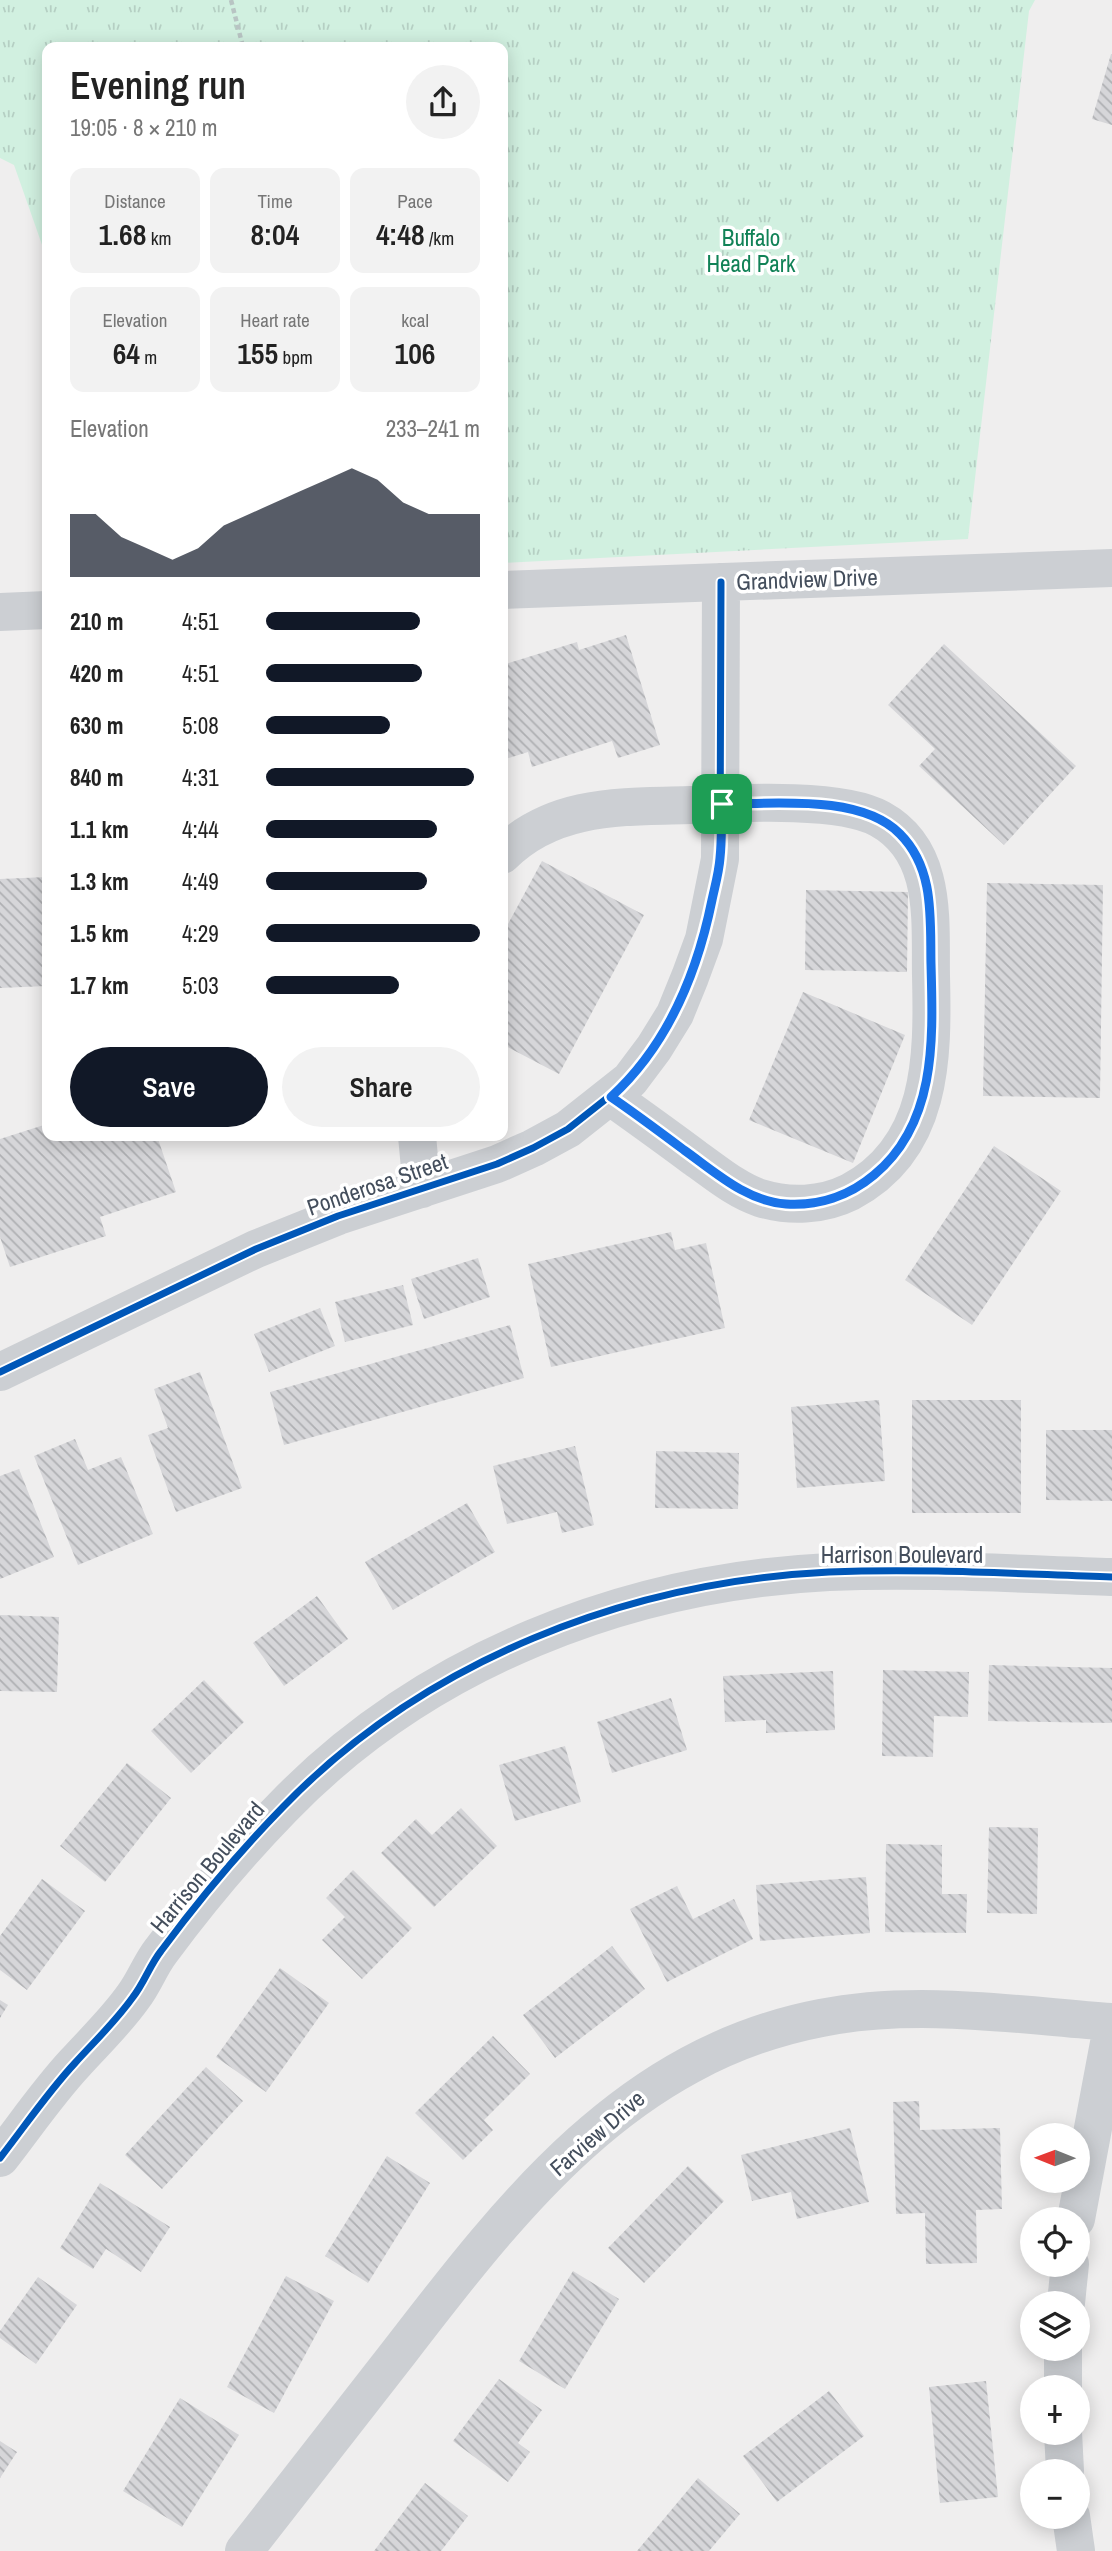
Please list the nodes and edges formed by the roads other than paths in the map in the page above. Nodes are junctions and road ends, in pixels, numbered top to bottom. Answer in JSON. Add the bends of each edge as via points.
{"nodes":[{"id":1,"x":1112,"y":568,"type":"edge"},
{"id":2,"x":721,"y":582,"type":"junction"},
{"id":3,"x":508,"y":590,"type":"edge"},
{"id":4,"x":42,"y":610,"type":"edge"},
{"id":5,"x":0,"y":612,"type":"edge"},
{"id":6,"x":722,"y":804,"type":"junction"},
{"id":7,"x":508,"y":850,"type":"edge"},
{"id":8,"x":611,"y":1097,"type":"junction"},
{"id":9,"x":417,"y":1141,"type":"edge"},
{"id":10,"x":422,"y":1189,"type":"junction"},
{"id":11,"x":0,"y":1372,"type":"edge"},
{"id":12,"x":1112,"y":1577,"type":"edge"},
{"id":13,"x":1112,"y":2022,"type":"edge"},
{"id":14,"x":1112,"y":2027,"type":"edge"},
{"id":15,"x":0,"y":2158,"type":"edge"},
{"id":16,"x":1078,"y":2207,"type":"edge"},
{"id":17,"x":1073,"y":2529,"type":"edge"},
{"id":18,"x":244,"y":2551,"type":"edge"},
{"id":19,"x":1076,"y":2551,"type":"edge"}],
"edges":[{"from":1,"to":2,"type":"street","name":"Grandview Drive"},
{"from":2,"to":3,"type":"street","name":"Grandview Drive"},
{"from":2,"to":6,"type":"street","name":"Ponderosa Street"},
{"from":4,"to":5,"type":"street"},
{"from":6,"to":7,"type":"street","via":[[581,812],[531,831]]},
{"from":6,"to":8,"type":"street","name":"Ponderosa Street","via":[[720,859],[704,939],[690,977],[654,1048]]},
{"from":6,"to":8,"type":"street","via":[[858,810],[881,819],[915,853],[930,899],[933,1035],[917,1116],[905,1142],[864,1184],[839,1197],[784,1204],[733,1185]]},
{"from":8,"to":10,"type":"street","name":"Ponderosa Street","via":[[533,1148]]},
{"from":9,"to":10,"type":"street","name":"Ponderosa Street"},
{"from":10,"to":11,"type":"street","name":"Ponderosa Street","via":[[256,1249]]},
{"from":12,"to":15,"type":"street","name":"Harrison Boulevard","via":[[827,1572],[719,1584],[644,1600],[563,1625],[478,1662],[395,1712],[284,1805],[159,1953],[135,1995],[73,2064]]},
{"from":13,"to":18,"type":"street","name":"Farview Drive","via":[[892,2009],[821,2017],[765,2032],[690,2063],[631,2100],[518,2206]]},
{"from":14,"to":16,"type":"street"},
{"from":17,"to":19,"type":"street"}]}
